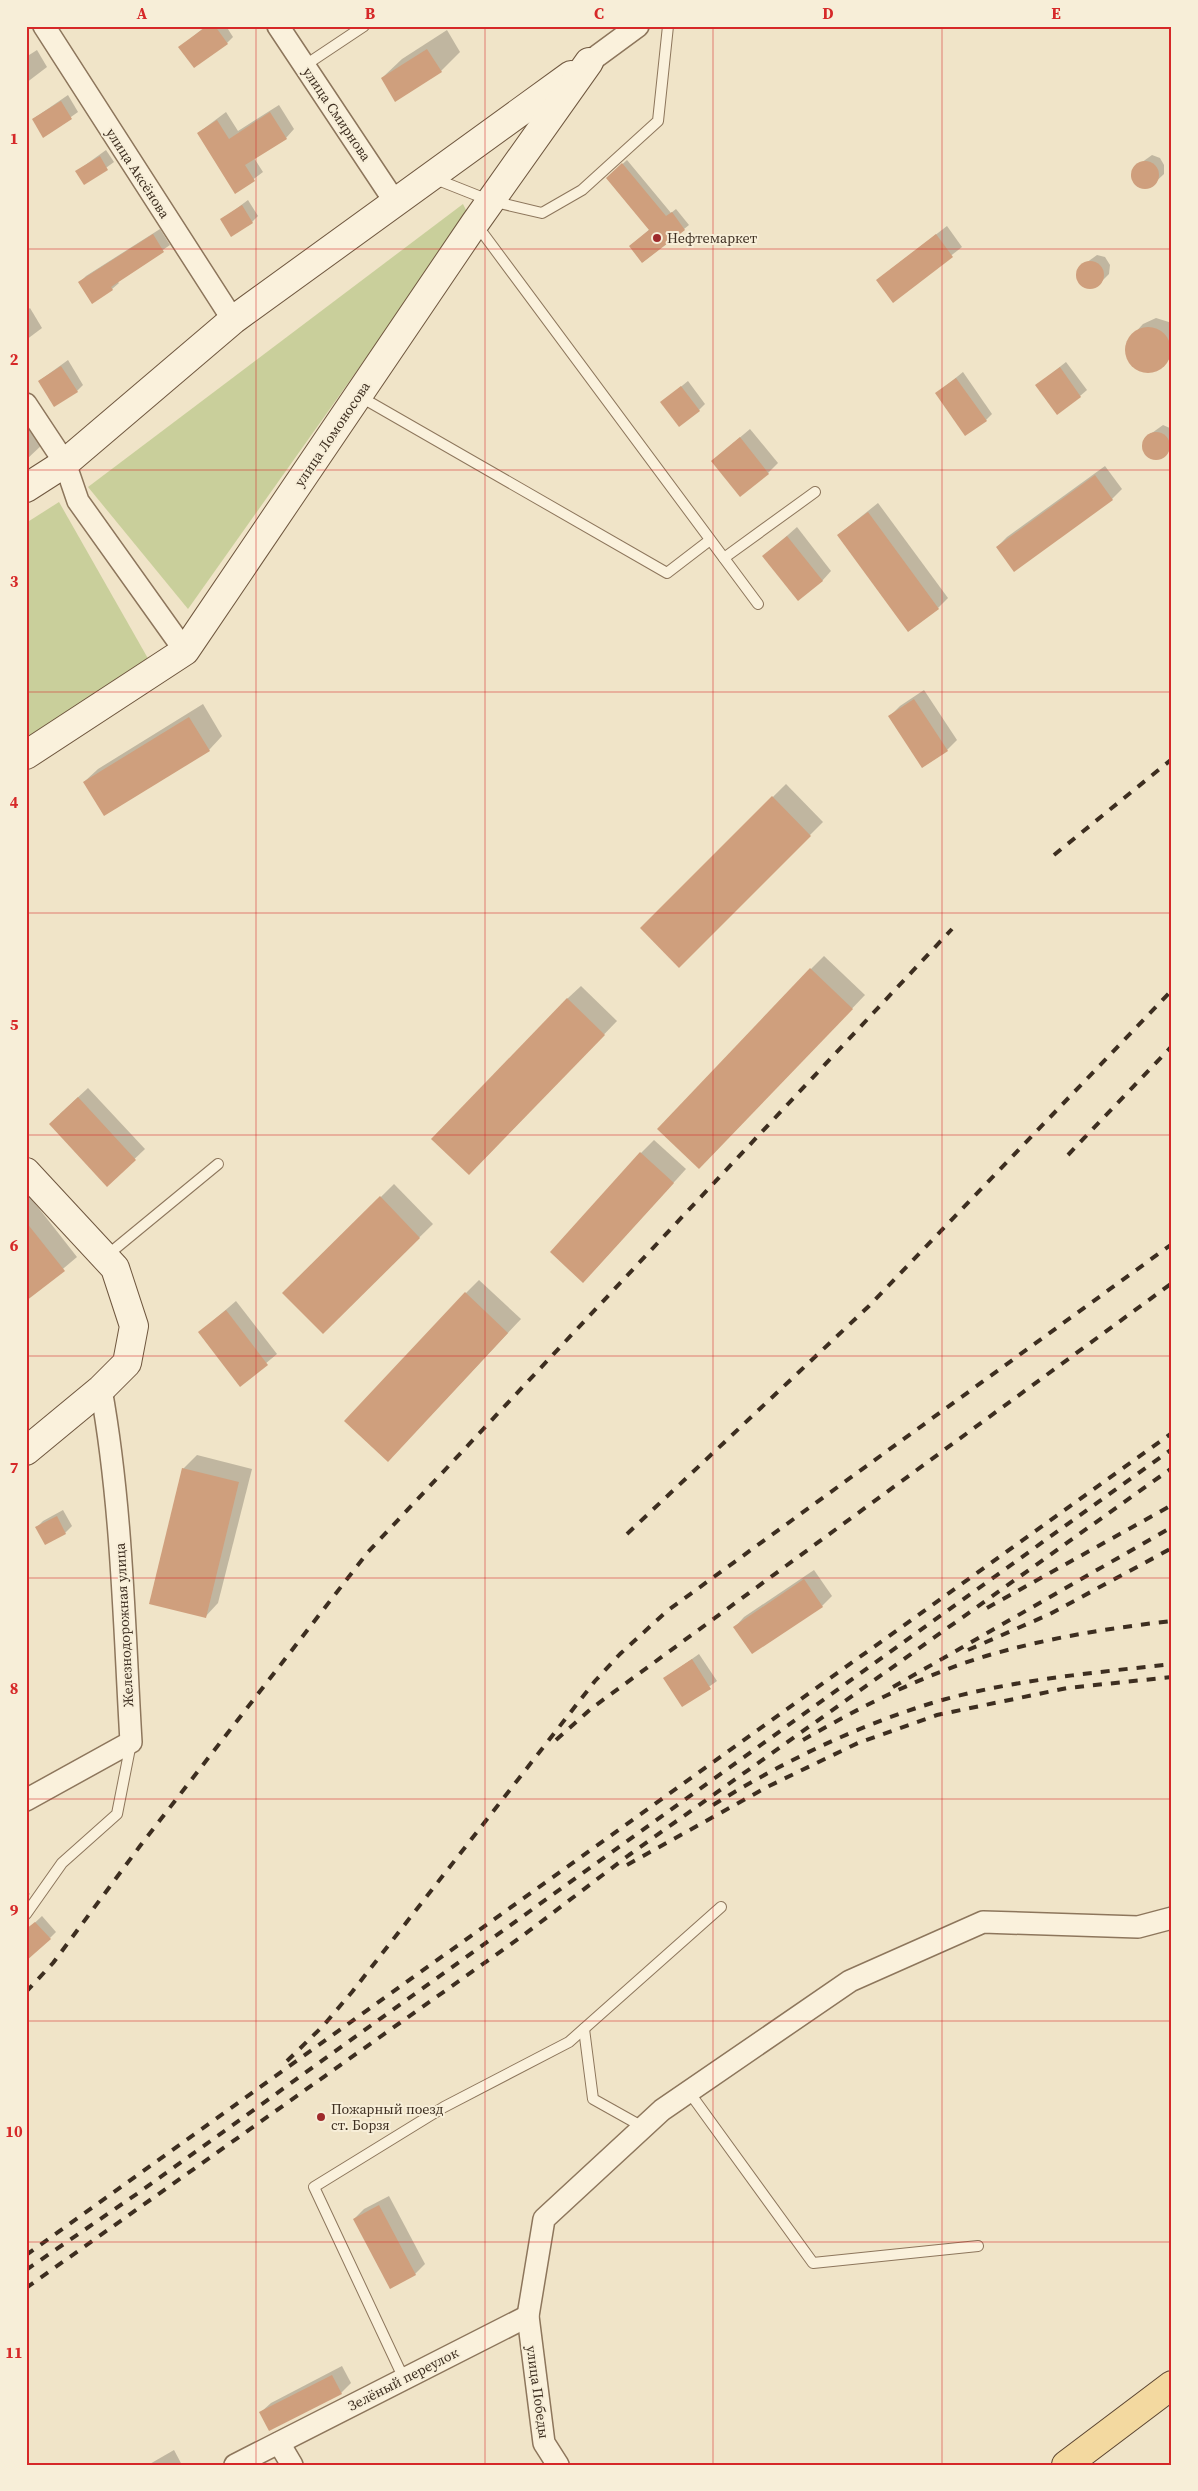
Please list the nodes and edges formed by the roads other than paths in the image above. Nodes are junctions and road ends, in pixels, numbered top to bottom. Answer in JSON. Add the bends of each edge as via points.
{"nodes":[{"id":1,"x":44,"y":26,"type":"edge"},
{"id":2,"x":278,"y":26,"type":"edge"},
{"id":3,"x":364,"y":26,"type":"edge"},
{"id":4,"x":638,"y":26,"type":"edge"},
{"id":5,"x":668,"y":26,"type":"edge"},
{"id":6,"x":589,"y":62,"type":"junction"},
{"id":7,"x":304,"y":66,"type":"junction"},
{"id":8,"x":430,"y":177,"type":"junction"},
{"id":9,"x":490,"y":201,"type":"junction"},
{"id":10,"x":395,"y":202,"type":"junction"},
{"id":11,"x":475,"y":223,"type":"junction"},
{"id":12,"x":233,"y":320,"type":"junction"},
{"id":13,"x":358,"y":396,"type":"junction"},
{"id":14,"x":26,"y":404,"type":"edge"},
{"id":15,"x":65,"y":463,"type":"junction"},
{"id":16,"x":26,"y":488,"type":"edge"},
{"id":17,"x":815,"y":492,"type":"dead end"},
{"id":18,"x":710,"y":540,"type":"junction"},
{"id":19,"x":724,"y":558,"type":"junction"},
{"id":20,"x":758,"y":604,"type":"dead end"},
{"id":21,"x":185,"y":651,"type":"junction"},
{"id":22,"x":26,"y":754,"type":"edge"},
{"id":23,"x":218,"y":1164,"type":"dead end"},
{"id":24,"x":26,"y":1172,"type":"edge"},
{"id":25,"x":104,"y":1257,"type":"junction"},
{"id":26,"x":101,"y":1389,"type":"junction"},
{"id":27,"x":26,"y":1451,"type":"edge"},
{"id":28,"x":131,"y":1742,"type":"junction"},
{"id":29,"x":27,"y":1799,"type":"edge"},
{"id":30,"x":721,"y":1907,"type":"dead end"},
{"id":31,"x":26,"y":1914,"type":"edge"},
{"id":32,"x":1172,"y":1918,"type":"edge"},
{"id":33,"x":584,"y":2029,"type":"junction"},
{"id":34,"x":688,"y":2092,"type":"junction"},
{"id":35,"x":643,"y":2127,"type":"junction"},
{"id":36,"x":978,"y":2246,"type":"dead end"},
{"id":37,"x":528,"y":2316,"type":"junction"},
{"id":38,"x":404,"y":2379,"type":"junction"},
{"id":39,"x":1172,"y":2385,"type":"edge"},
{"id":40,"x":278,"y":2442,"type":"junction"},
{"id":41,"x":235,"y":2465,"type":"edge"},
{"id":42,"x":292,"y":2465,"type":"edge"},
{"id":43,"x":558,"y":2465,"type":"edge"},
{"id":44,"x":1066,"y":2465,"type":"edge"}],
"edges":[{"from":1,"to":12,"type":"street","name":"улица Аксёнова"},
{"from":2,"to":7,"type":"street","name":"улица Смирнова"},
{"from":3,"to":7,"type":"lane"},
{"from":4,"to":6,"type":"street","name":"улица Ломоносова"},
{"from":5,"to":9,"type":"lane","via":[[658,121],[582,190],[542,213]]},
{"from":6,"to":8,"type":"street","name":"улица Ломоносова"},
{"from":6,"to":9,"type":"street","name":"улица Ломоносова"},
{"from":7,"to":10,"type":"street","name":"улица Смирнова"},
{"from":8,"to":9,"type":"lane"},
{"from":8,"to":10,"type":"street","name":"улица Ломоносова"},
{"from":9,"to":11,"type":"street","name":"улица Ломоносова"},
{"from":10,"to":12,"type":"street","name":"улица Ломоносова"},
{"from":11,"to":13,"type":"street","name":"улица Ломоносова"},
{"from":11,"to":18,"type":"lane"},
{"from":12,"to":15,"type":"street","name":"улица Ломоносова"},
{"from":13,"to":18,"type":"lane","via":[[666,573]]},
{"from":13,"to":21,"type":"street","name":"улица Ломоносова"},
{"from":14,"to":15,"type":"street"},
{"from":15,"to":16,"type":"street","name":"улица Ломоносова"},
{"from":15,"to":21,"type":"street","via":[[78,501]]},
{"from":17,"to":19,"type":"lane"},
{"from":18,"to":19,"type":"lane"},
{"from":19,"to":20,"type":"lane"},
{"from":21,"to":22,"type":"street","name":"улица Ломоносова"},
{"from":23,"to":25,"type":"lane"},
{"from":24,"to":25,"type":"street"},
{"from":25,"to":26,"type":"street","via":[[115,1268],[134,1326],[127,1363]]},
{"from":26,"to":27,"type":"street"},
{"from":26,"to":28,"type":"street","name":"Железнодорожная улица","via":[[119,1532]]},
{"from":28,"to":29,"type":"street"},
{"from":28,"to":31,"type":"lane","via":[[117,1814],[62,1864]]},
{"from":30,"to":33,"type":"lane"},
{"from":32,"to":34,"type":"street","name":"улица Победы","via":[[1138,1927],[983,1922],[850,1980]]},
{"from":33,"to":35,"type":"lane","via":[[593,2099]]},
{"from":33,"to":38,"type":"lane","via":[[569,2042],[444,2107],[314,2187]]},
{"from":34,"to":35,"type":"street","name":"улица Победы"},
{"from":34,"to":36,"type":"lane","via":[[812,2263]]},
{"from":35,"to":37,"type":"street","name":"улица Победы","via":[[544,2219]]},
{"from":37,"to":38,"type":"street","name":"Зелёный переулок"},
{"from":37,"to":43,"type":"street","name":"улица Победы","via":[[544,2443]]},
{"from":38,"to":40,"type":"street","name":"Зелёный переулок"},
{"from":39,"to":44,"type":"main road"},
{"from":40,"to":41,"type":"street","name":"Зелёный переулок"},
{"from":40,"to":42,"type":"street"}]}
